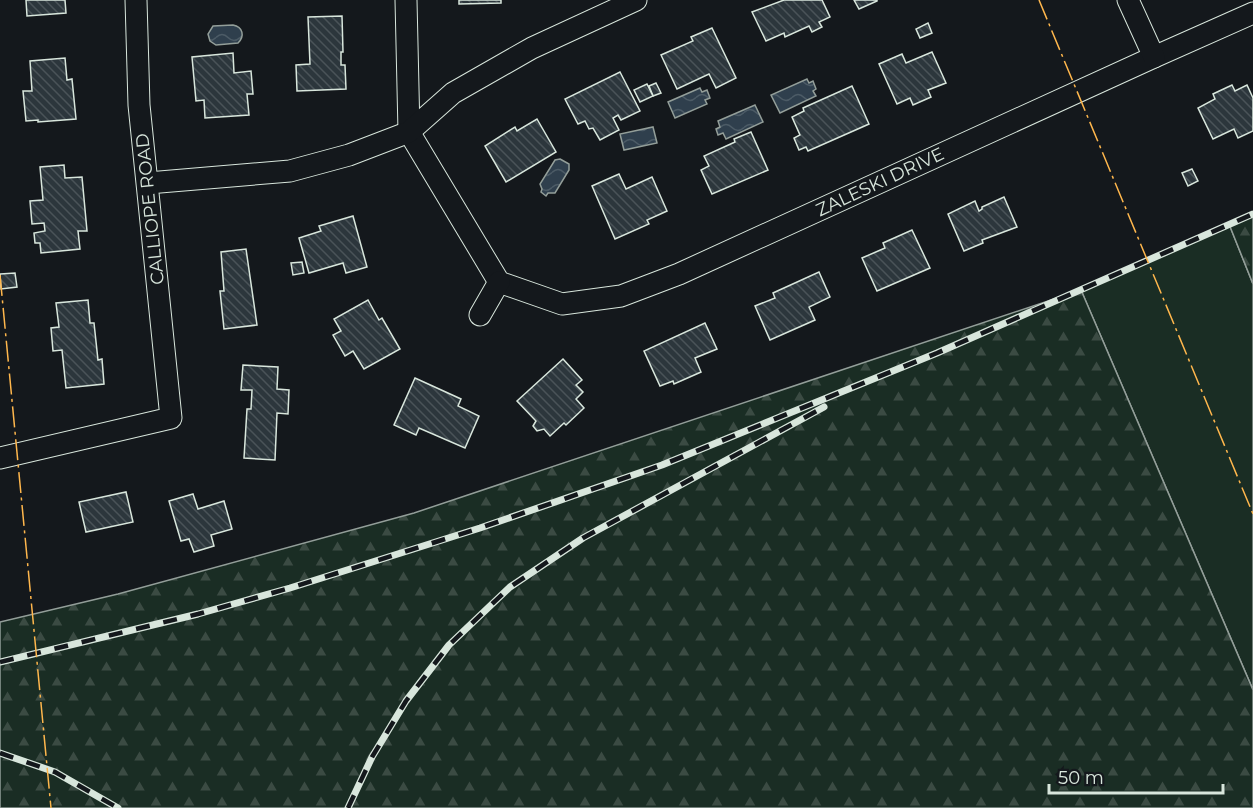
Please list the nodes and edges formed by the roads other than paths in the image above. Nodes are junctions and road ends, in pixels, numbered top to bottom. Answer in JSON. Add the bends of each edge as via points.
{"nodes":[{"id":1,"x":136,"y":0,"type":"edge"},
{"id":2,"x":406,"y":0,"type":"edge"},
{"id":3,"x":636,"y":0,"type":"edge"},
{"id":4,"x":1128,"y":0,"type":"edge"},
{"id":5,"x":1253,"y":13,"type":"edge"},
{"id":6,"x":1154,"y":57,"type":"junction"},
{"id":7,"x":409,"y":132,"type":"junction"},
{"id":8,"x":148,"y":183,"type":"junction"},
{"id":9,"x":499,"y":282,"type":"junction"},
{"id":10,"x":480,"y":315,"type":"dead end"},
{"id":11,"x":0,"y":458,"type":"edge"}],
"edges":[{"from":1,"to":8,"type":"street","name":"CALLIOPE ROAD"},
{"from":2,"to":7,"type":"street"},
{"from":3,"to":7,"type":"street","via":[[532,48],[453,93]]},
{"from":4,"to":6,"type":"street"},
{"from":5,"to":6,"type":"street","name":"ZALESKI DRIVE"},
{"from":6,"to":9,"type":"street","name":"ZALESKI DRIVE","via":[[679,274],[621,296],[562,304]]},
{"from":7,"to":8,"type":"street","via":[[349,155],[290,171]]},
{"from":7,"to":9,"type":"street"},
{"from":8,"to":11,"type":"street","name":"CALLIOPE ROAD","via":[[171,418]]},
{"from":9,"to":10,"type":"street"}]}
